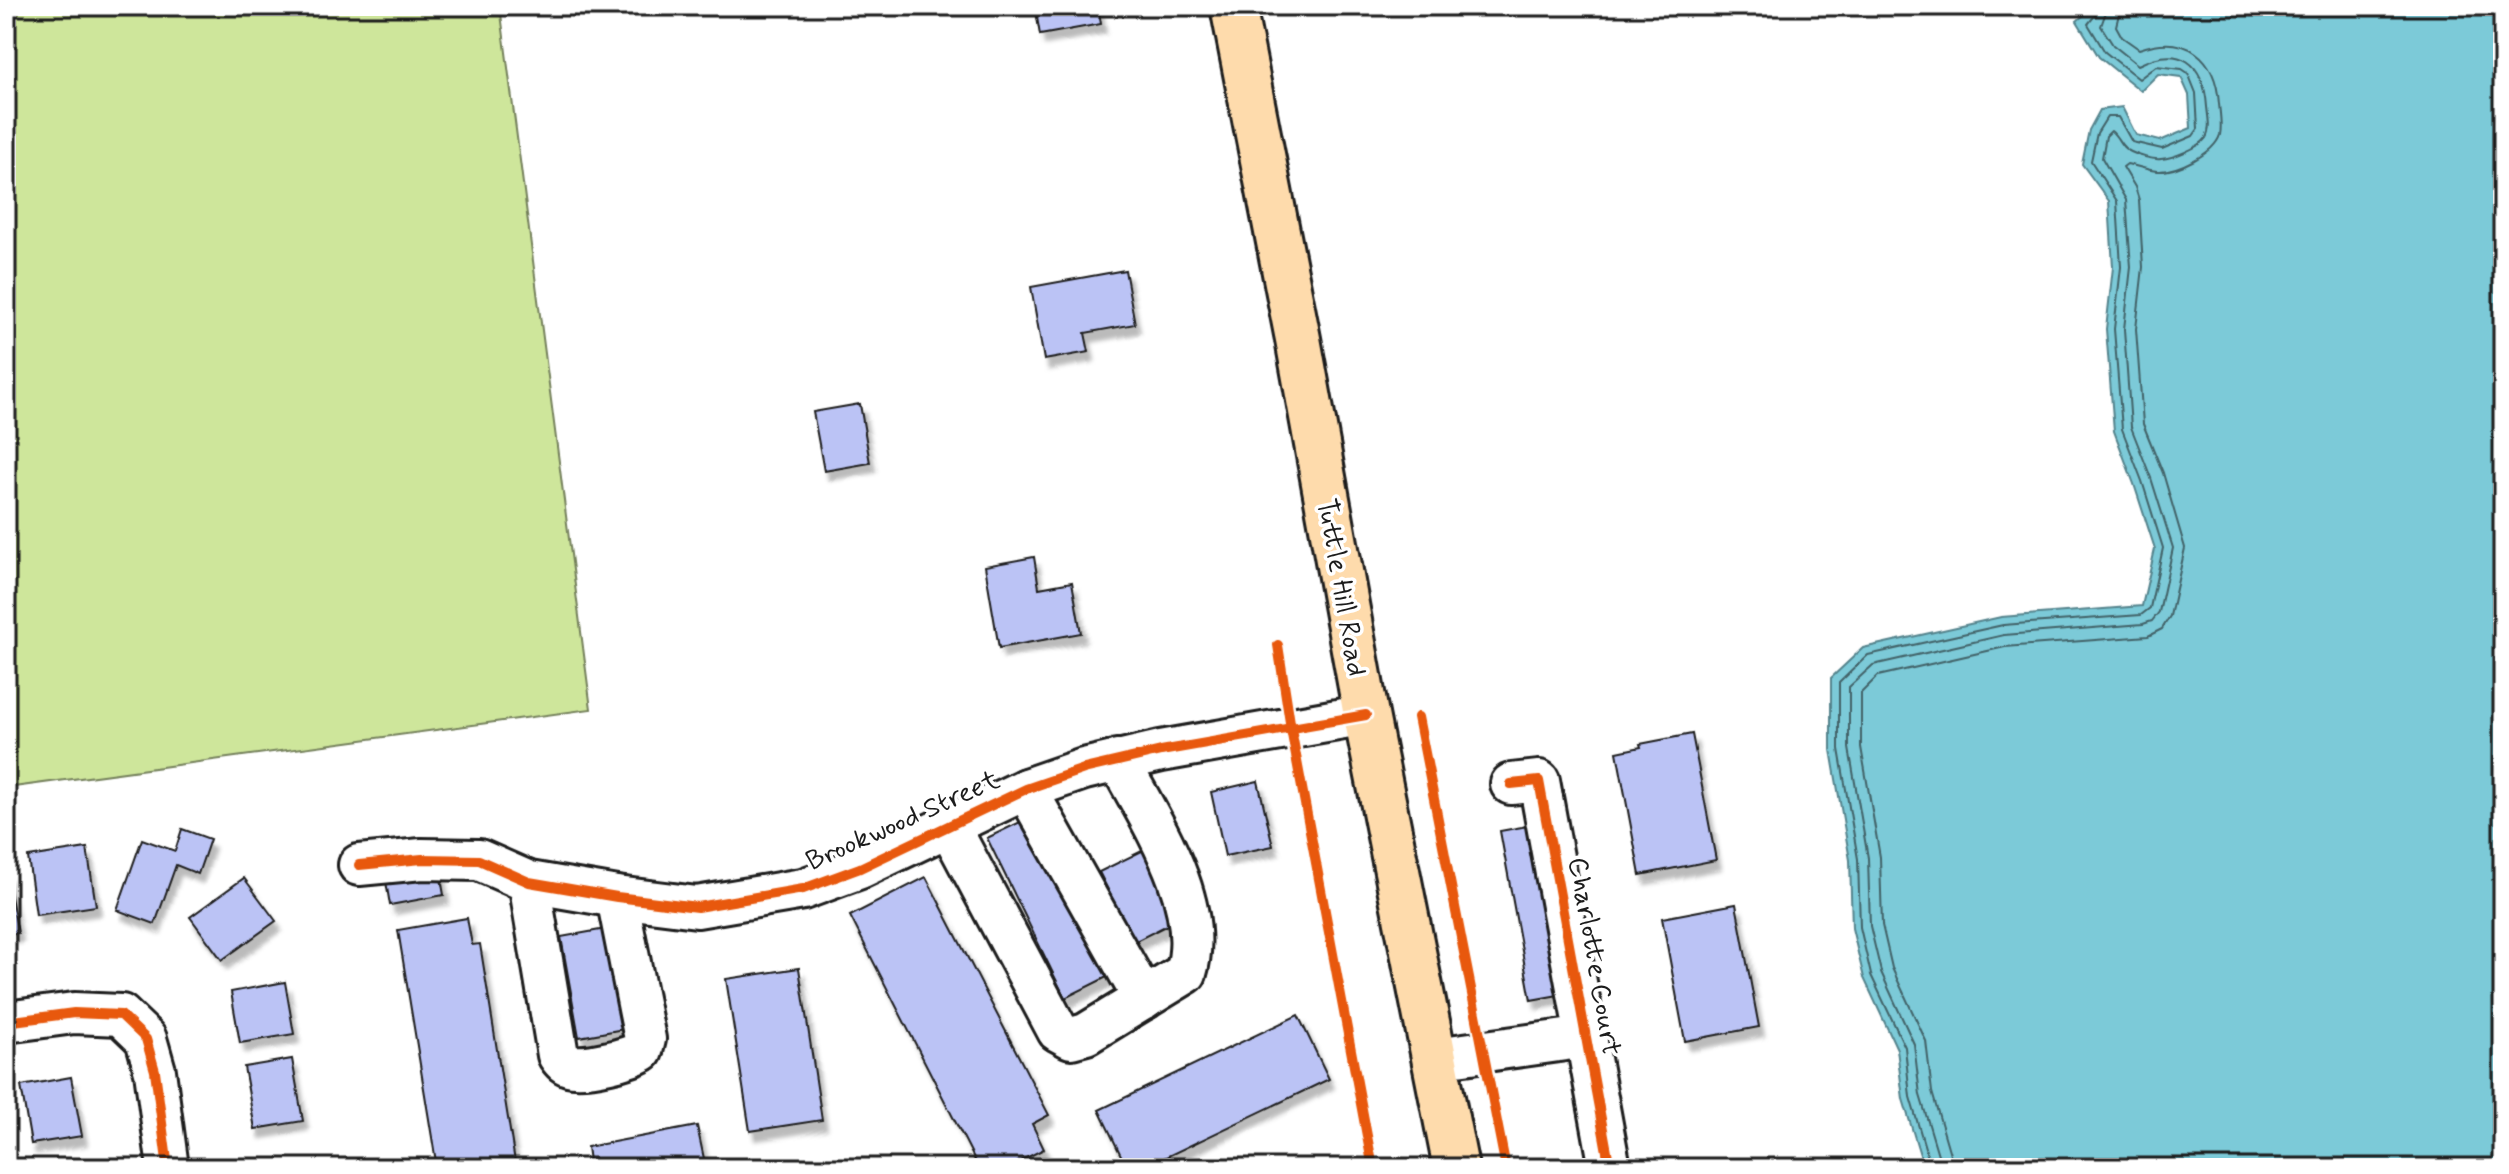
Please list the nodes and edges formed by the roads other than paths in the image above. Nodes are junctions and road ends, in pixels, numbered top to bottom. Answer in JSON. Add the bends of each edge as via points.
{"nodes":[{"id":1,"x":1233,"y":6,"type":"edge"},
{"id":2,"x":1366,"y":715,"type":"junction"},
{"id":3,"x":1118,"y":760,"type":"junction"},
{"id":4,"x":1511,"y":784,"type":"dead end"},
{"id":5,"x":1026,"y":789,"type":"junction"},
{"id":6,"x":949,"y":826,"type":"junction"},
{"id":7,"x":359,"y":865,"type":"dead end"},
{"id":8,"x":529,"y":882,"type":"junction"},
{"id":9,"x":617,"y":897,"type":"junction"},
{"id":10,"x":1144,"y":999,"type":"junction"},
{"id":11,"x":6,"y":1022,"type":"edge"},
{"id":12,"x":1587,"y":1037,"type":"junction"},
{"id":13,"x":1435,"y":1058,"type":"junction"},
{"id":14,"x":168,"y":1168,"type":"edge"},
{"id":15,"x":1456,"y":1168,"type":"edge"},
{"id":16,"x":1610,"y":1168,"type":"edge"}],
"edges":[{"from":1,"to":2,"type":"main road","name":"Tuttle Hill Road"},
{"from":2,"to":3,"type":"street","name":"Brookwood Street"},
{"from":2,"to":13,"type":"main road","name":"Tuttle Hill Road"},
{"from":3,"to":5,"type":"street","name":"Brookwood Street"},
{"from":3,"to":10,"type":"street","via":[[1168,855],[1191,924],[1186,973]]},
{"from":4,"to":12,"type":"street","name":"Charlotte Court","via":[[1539,781]]},
{"from":5,"to":6,"type":"street","name":"Brookwood Street"},
{"from":5,"to":10,"type":"street"},
{"from":6,"to":9,"type":"street","name":"Brookwood Street","via":[[803,889],[697,907]]},
{"from":6,"to":10,"type":"street","via":[[1058,1031],[1071,1038],[1086,1034]]},
{"from":7,"to":8,"type":"street","name":"Brookwood Street","via":[[479,860]]},
{"from":8,"to":9,"type":"street","name":"Brookwood Street"},
{"from":8,"to":9,"type":"street","via":[[558,1055],[575,1067],[632,1057],[642,1051],[645,1039]]},
{"from":11,"to":14,"type":"street","via":[[74,1013],[121,1015],[146,1039]]},
{"from":12,"to":13,"type":"street","name":"Charlotte Court"},
{"from":12,"to":16,"type":"street","name":"Charlotte Court"},
{"from":13,"to":15,"type":"main road","name":"Tuttle Hill Road"}]}
